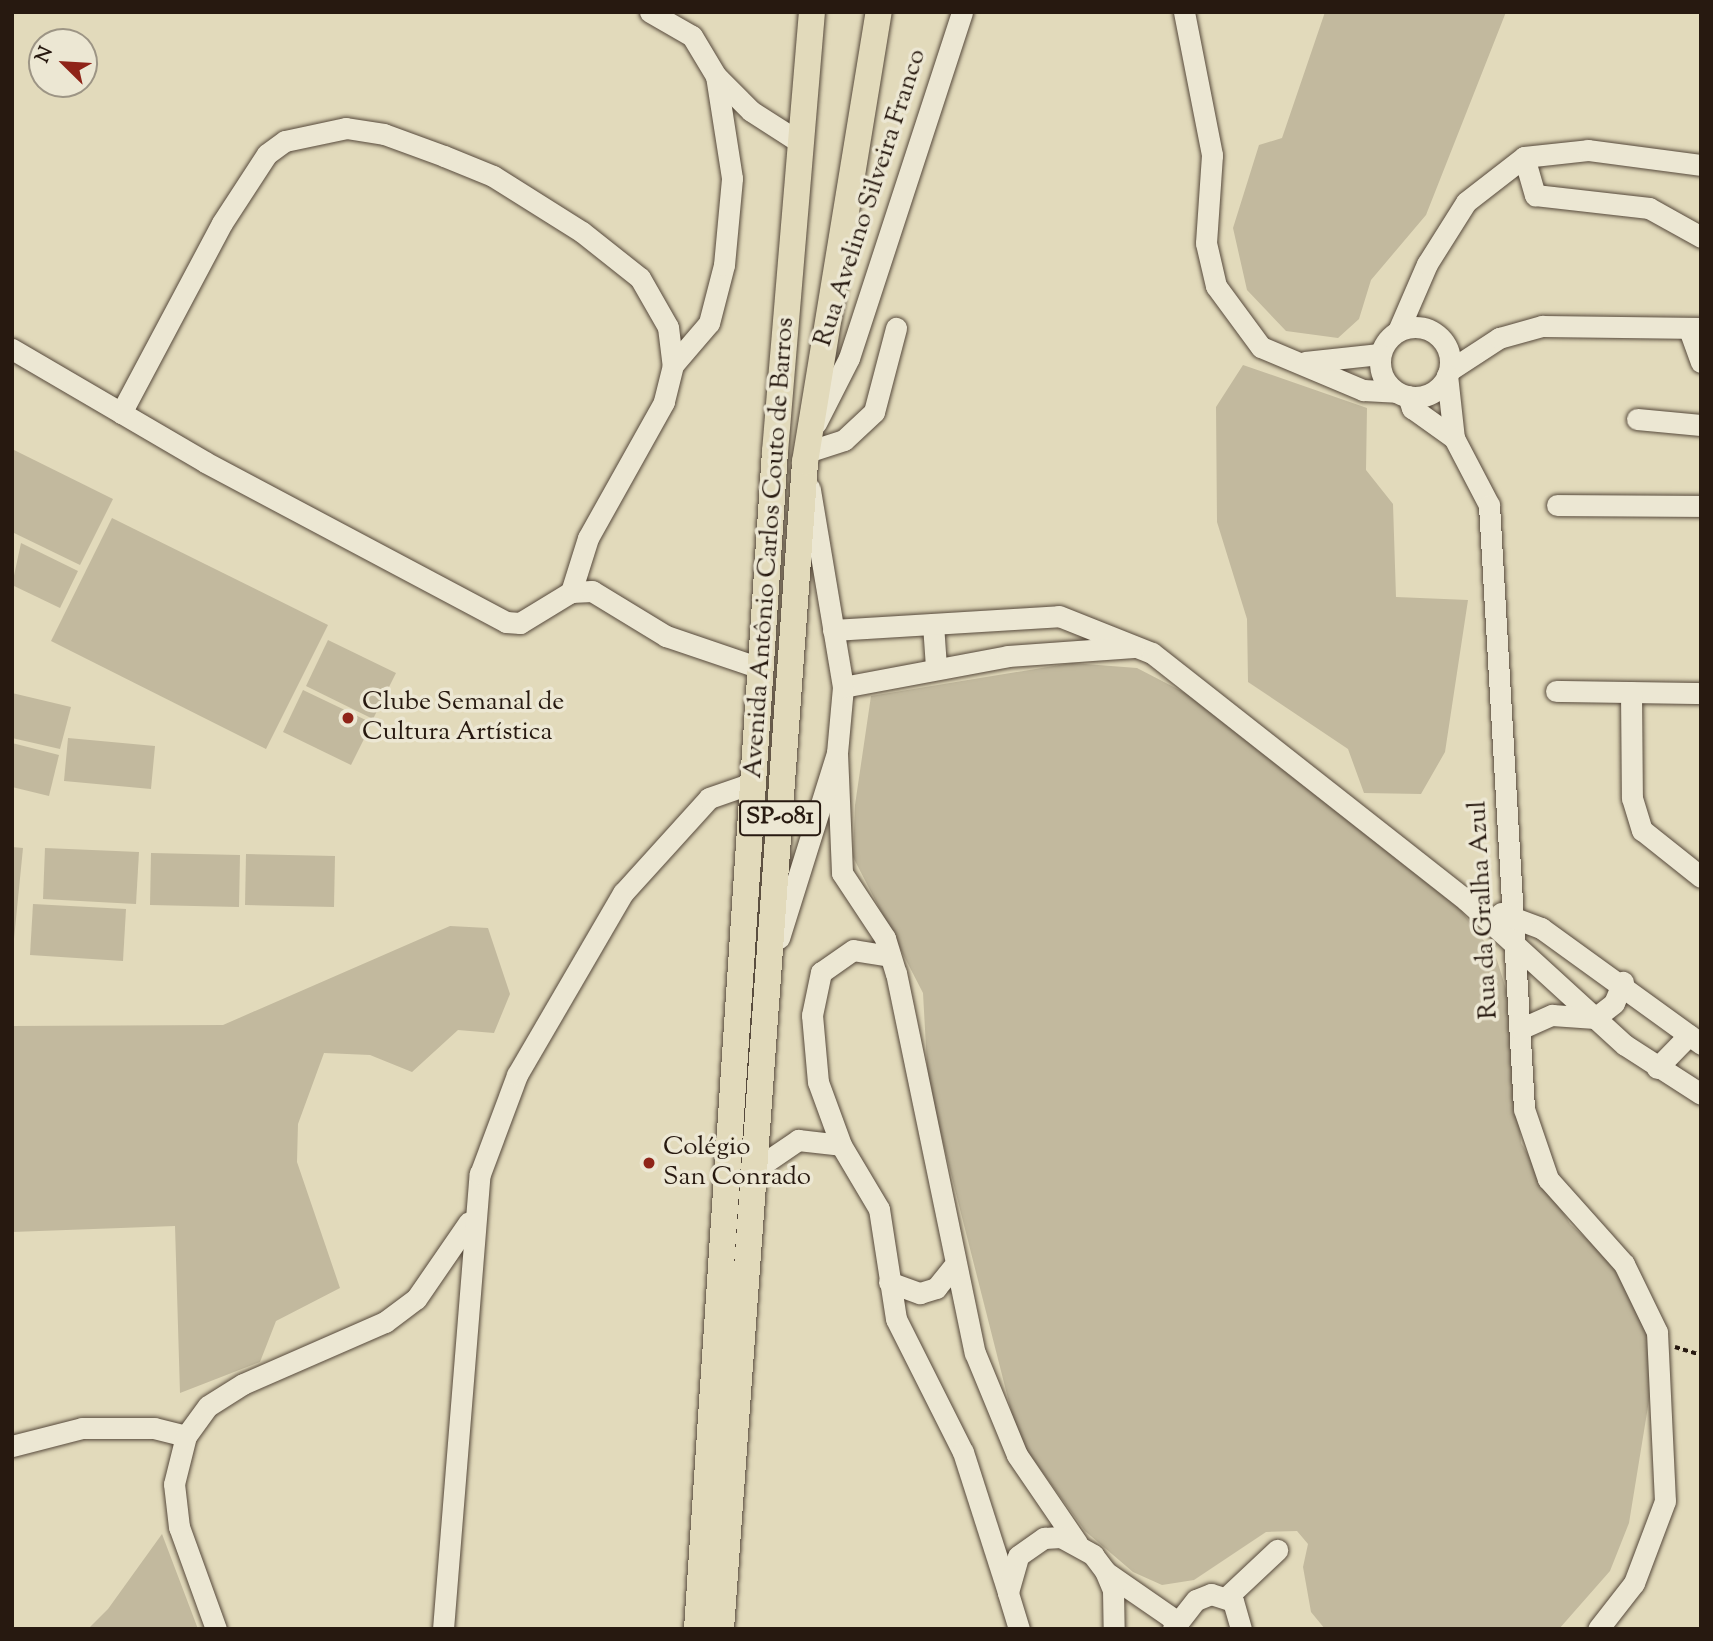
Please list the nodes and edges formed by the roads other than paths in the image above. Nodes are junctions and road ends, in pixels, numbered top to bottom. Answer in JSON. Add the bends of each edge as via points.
{"nodes":[{"id":1,"x":650,"y":12,"type":"edge"},
{"id":2,"x":812,"y":12,"type":"edge"},
{"id":3,"x":879,"y":12,"type":"edge"},
{"id":4,"x":962,"y":12,"type":"edge"},
{"id":5,"x":1184,"y":12,"type":"edge"},
{"id":6,"x":716,"y":76,"type":"junction"},
{"id":7,"x":801,"y":143,"type":"junction"},
{"id":8,"x":1524,"y":158,"type":"junction"},
{"id":9,"x":1690,"y":164,"type":"edge"},
{"id":10,"x":1701,"y":175,"type":"edge"},
{"id":11,"x":1701,"y":237,"type":"edge"},
{"id":12,"x":896,"y":328,"type":"dead end"},
{"id":13,"x":1695,"y":330,"type":"edge"},
{"id":14,"x":1398,"y":331,"type":"junction"},
{"id":15,"x":12,"y":349,"type":"edge"},
{"id":16,"x":1380,"y":354,"type":"junction"},
{"id":17,"x":1296,"y":362,"type":"junction"},
{"id":18,"x":1701,"y":362,"type":"edge"},
{"id":19,"x":673,"y":365,"type":"junction"},
{"id":20,"x":1448,"y":372,"type":"junction"},
{"id":21,"x":1402,"y":394,"type":"junction"},
{"id":22,"x":121,"y":413,"type":"junction"},
{"id":23,"x":1637,"y":419,"type":"dead end"},
{"id":24,"x":1701,"y":425,"type":"edge"},
{"id":25,"x":1454,"y":438,"type":"junction"},
{"id":26,"x":807,"y":450,"type":"junction"},
{"id":27,"x":1557,"y":505,"type":"dead end"},
{"id":28,"x":1701,"y":506,"type":"edge"},
{"id":29,"x":571,"y":592,"type":"junction"},
{"id":30,"x":933,"y":624,"type":"junction"},
{"id":31,"x":833,"y":630,"type":"junction"},
{"id":32,"x":1134,"y":647,"type":"junction"},
{"id":33,"x":936,"y":667,"type":"junction"},
{"id":34,"x":760,"y":668,"type":"junction"},
{"id":35,"x":843,"y":687,"type":"junction"},
{"id":36,"x":1556,"y":691,"type":"dead end"},
{"id":37,"x":1631,"y":692,"type":"junction"},
{"id":38,"x":1701,"y":693,"type":"edge"},
{"id":39,"x":837,"y":753,"type":"junction"},
{"id":40,"x":752,"y":783,"type":"junction"},
{"id":41,"x":1701,"y":877,"type":"edge"},
{"id":42,"x":1466,"y":900,"type":"junction"},
{"id":43,"x":1512,"y":917,"type":"junction"},
{"id":44,"x":1511,"y":945,"type":"junction"},
{"id":45,"x":890,"y":956,"type":"junction"},
{"id":46,"x":769,"y":970,"type":"junction"},
{"id":47,"x":1623,"y":982,"type":"junction"},
{"id":48,"x":1595,"y":1018,"type":"junction"},
{"id":49,"x":1520,"y":1029,"type":"junction"},
{"id":50,"x":1695,"y":1040,"type":"edge"},
{"id":51,"x":1657,"y":1068,"type":"junction"},
{"id":52,"x":1701,"y":1094,"type":"edge"},
{"id":53,"x":841,"y":1145,"type":"junction"},
{"id":54,"x":757,"y":1168,"type":"junction"},
{"id":55,"x":472,"y":1217,"type":"junction"},
{"id":56,"x":952,"y":1268,"type":"junction"},
{"id":57,"x":889,"y":1282,"type":"junction"},
{"id":58,"x":186,"y":1436,"type":"junction"},
{"id":59,"x":12,"y":1446,"type":"edge"},
{"id":60,"x":1077,"y":1543,"type":"junction"},
{"id":61,"x":1277,"y":1550,"type":"dead end"},
{"id":62,"x":1105,"y":1571,"type":"junction"},
{"id":63,"x":1008,"y":1592,"type":"junction"},
{"id":64,"x":1227,"y":1597,"type":"junction"},
{"id":65,"x":1176,"y":1628,"type":"edge"},
{"id":66,"x":216,"y":1629,"type":"edge"},
{"id":67,"x":443,"y":1629,"type":"edge"},
{"id":68,"x":697,"y":1629,"type":"edge"},
{"id":69,"x":722,"y":1629,"type":"edge"},
{"id":70,"x":1019,"y":1629,"type":"edge"},
{"id":71,"x":1114,"y":1629,"type":"edge"},
{"id":72,"x":1241,"y":1629,"type":"edge"},
{"id":73,"x":1598,"y":1629,"type":"edge"}],
"edges":[{"from":1,"to":6,"type":"street","via":[[692,36]]},
{"from":2,"to":7,"type":"main road","name":"Avenida Antônio Carlos Couto de Barros","number":"SP-081"},
{"from":3,"to":26,"type":"main road","name":"Avenida Antônio Carlos Couto de Barros","number":"SP-081"},
{"from":4,"to":26,"type":"street","name":"Rua Avelino Silveira Franco","via":[[849,358]]},
{"from":5,"to":17,"type":"street","via":[[1212,155],[1206,243],[1216,286],[1261,347]]},
{"from":6,"to":7,"type":"street","via":[[751,111]]},
{"from":6,"to":19,"type":"street","via":[[732,178],[724,265],[709,323]]},
{"from":7,"to":34,"type":"main road","name":"Avenida Antônio Carlos Couto de Barros","number":"SP-081"},
{"from":8,"to":9,"type":"street","via":[[1588,150]]},
{"from":8,"to":11,"type":"street","via":[[1535,195],[1649,208]]},
{"from":8,"to":14,"type":"street","via":[[1466,202],[1427,264]]},
{"from":9,"to":10,"type":"street"},
{"from":12,"to":26,"type":"street","via":[[874,412],[844,440]]},
{"from":13,"to":18,"type":"street"},
{"from":13,"to":20,"type":"street","via":[[1542,327],[1499,338]]},
{"from":14,"to":16,"type":"street"},
{"from":14,"to":20,"type":"street","via":[[1433,331],[1444,341]]},
{"from":15,"to":22,"type":"street"},
{"from":16,"to":17,"type":"street"},
{"from":16,"to":21,"type":"street","via":[[1382,376]]},
{"from":17,"to":21,"type":"street","via":[[1363,390]]},
{"from":19,"to":22,"type":"street","via":[[668,327],[640,278],[582,232],[493,176],[384,134],[346,128],[285,141],[267,154],[222,223]]},
{"from":19,"to":29,"type":"street","via":[[664,402],[588,538]]},
{"from":20,"to":21,"type":"street","via":[[1432,393]]},
{"from":20,"to":25,"type":"street","name":"Rua da Gralha Azul"},
{"from":21,"to":25,"type":"street","name":"Rua da Gralha Azul","via":[[1412,408]]},
{"from":22,"to":29,"type":"street","via":[[506,622],[520,623]]},
{"from":23,"to":24,"type":"street"},
{"from":25,"to":43,"type":"street","name":"Rua da Gralha Azul","via":[[1489,505]]},
{"from":26,"to":31,"type":"street"},
{"from":26,"to":46,"type":"main road","name":"Avenida Antônio Carlos Couto de Barros","number":"SP-081"},
{"from":27,"to":28,"type":"street"},
{"from":29,"to":34,"type":"street","via":[[612,598],[666,636]]},
{"from":30,"to":31,"type":"street"},
{"from":30,"to":32,"type":"street","via":[[1059,616]]},
{"from":30,"to":33,"type":"street"},
{"from":31,"to":35,"type":"street"},
{"from":32,"to":33,"type":"street"},
{"from":32,"to":42,"type":"street","via":[[1172,665]]},
{"from":33,"to":35,"type":"street"},
{"from":34,"to":40,"type":"main road","name":"Avenida Antônio Carlos Couto de Barros","number":"SP-081"},
{"from":35,"to":39,"type":"street"},
{"from":36,"to":37,"type":"street"},
{"from":37,"to":38,"type":"street"},
{"from":37,"to":41,"type":"street","via":[[1632,798],[1642,830]]},
{"from":39,"to":45,"type":"street","via":[[842,873],[880,928]]},
{"from":39,"to":46,"type":"street"},
{"from":40,"to":55,"type":"street","via":[[709,799],[657,848],[616,904],[517,1075],[480,1174]]},
{"from":40,"to":68,"type":"main road","name":"Avenida Antônio Carlos Couto de Barros","number":"SP-081"},
{"from":42,"to":43,"type":"street"},
{"from":42,"to":44,"type":"street"},
{"from":43,"to":44,"type":"street","name":"Rua da Gralha Azul"},
{"from":43,"to":47,"type":"street","via":[[1541,928]]},
{"from":44,"to":48,"type":"street"},
{"from":44,"to":49,"type":"street","name":"Rua da Gralha Azul"},
{"from":45,"to":53,"type":"street","via":[[863,948],[844,953],[816,982],[814,1060]]},
{"from":45,"to":56,"type":"street"},
{"from":46,"to":54,"type":"main road","name":"Avenida Antônio Carlos Couto de Barros","number":"SP-081"},
{"from":47,"to":48,"type":"street","via":[[1614,1003]]},
{"from":47,"to":50,"type":"street"},
{"from":48,"to":49,"type":"street","via":[[1552,1015]]},
{"from":48,"to":51,"type":"street"},
{"from":49,"to":73,"type":"street","name":"Rua da Gralha Azul","via":[[1532,1148],[1548,1179],[1643,1293],[1658,1346],[1665,1501],[1634,1583]]},
{"from":50,"to":51,"type":"street"},
{"from":51,"to":52,"type":"street"},
{"from":53,"to":54,"type":"street","via":[[798,1140]]},
{"from":53,"to":57,"type":"street","via":[[879,1209]]},
{"from":54,"to":69,"type":"main road","name":"Avenida Antônio Carlos Couto de Barros","number":"SP-081"},
{"from":55,"to":58,"type":"street","via":[[416,1299],[385,1322],[243,1384],[208,1406]]},
{"from":55,"to":67,"type":"street"},
{"from":56,"to":57,"type":"street","via":[[936,1288],[920,1293]]},
{"from":56,"to":60,"type":"street","via":[[1001,1422],[1034,1484]]},
{"from":57,"to":63,"type":"street","via":[[903,1336],[978,1491]]},
{"from":58,"to":59,"type":"street","via":[[154,1427],[82,1428]]},
{"from":58,"to":66,"type":"street","via":[[174,1484],[179,1527]]},
{"from":60,"to":62,"type":"street"},
{"from":60,"to":63,"type":"street","via":[[1060,1537],[1029,1544],[1010,1572]]},
{"from":61,"to":64,"type":"street"},
{"from":62,"to":65,"type":"street","via":[[1172,1618]]},
{"from":62,"to":71,"type":"street","via":[[1113,1590]]},
{"from":63,"to":70,"type":"street"},
{"from":64,"to":65,"type":"street","via":[[1203,1596]]},
{"from":64,"to":72,"type":"street","via":[[1241,1613]]}]}
